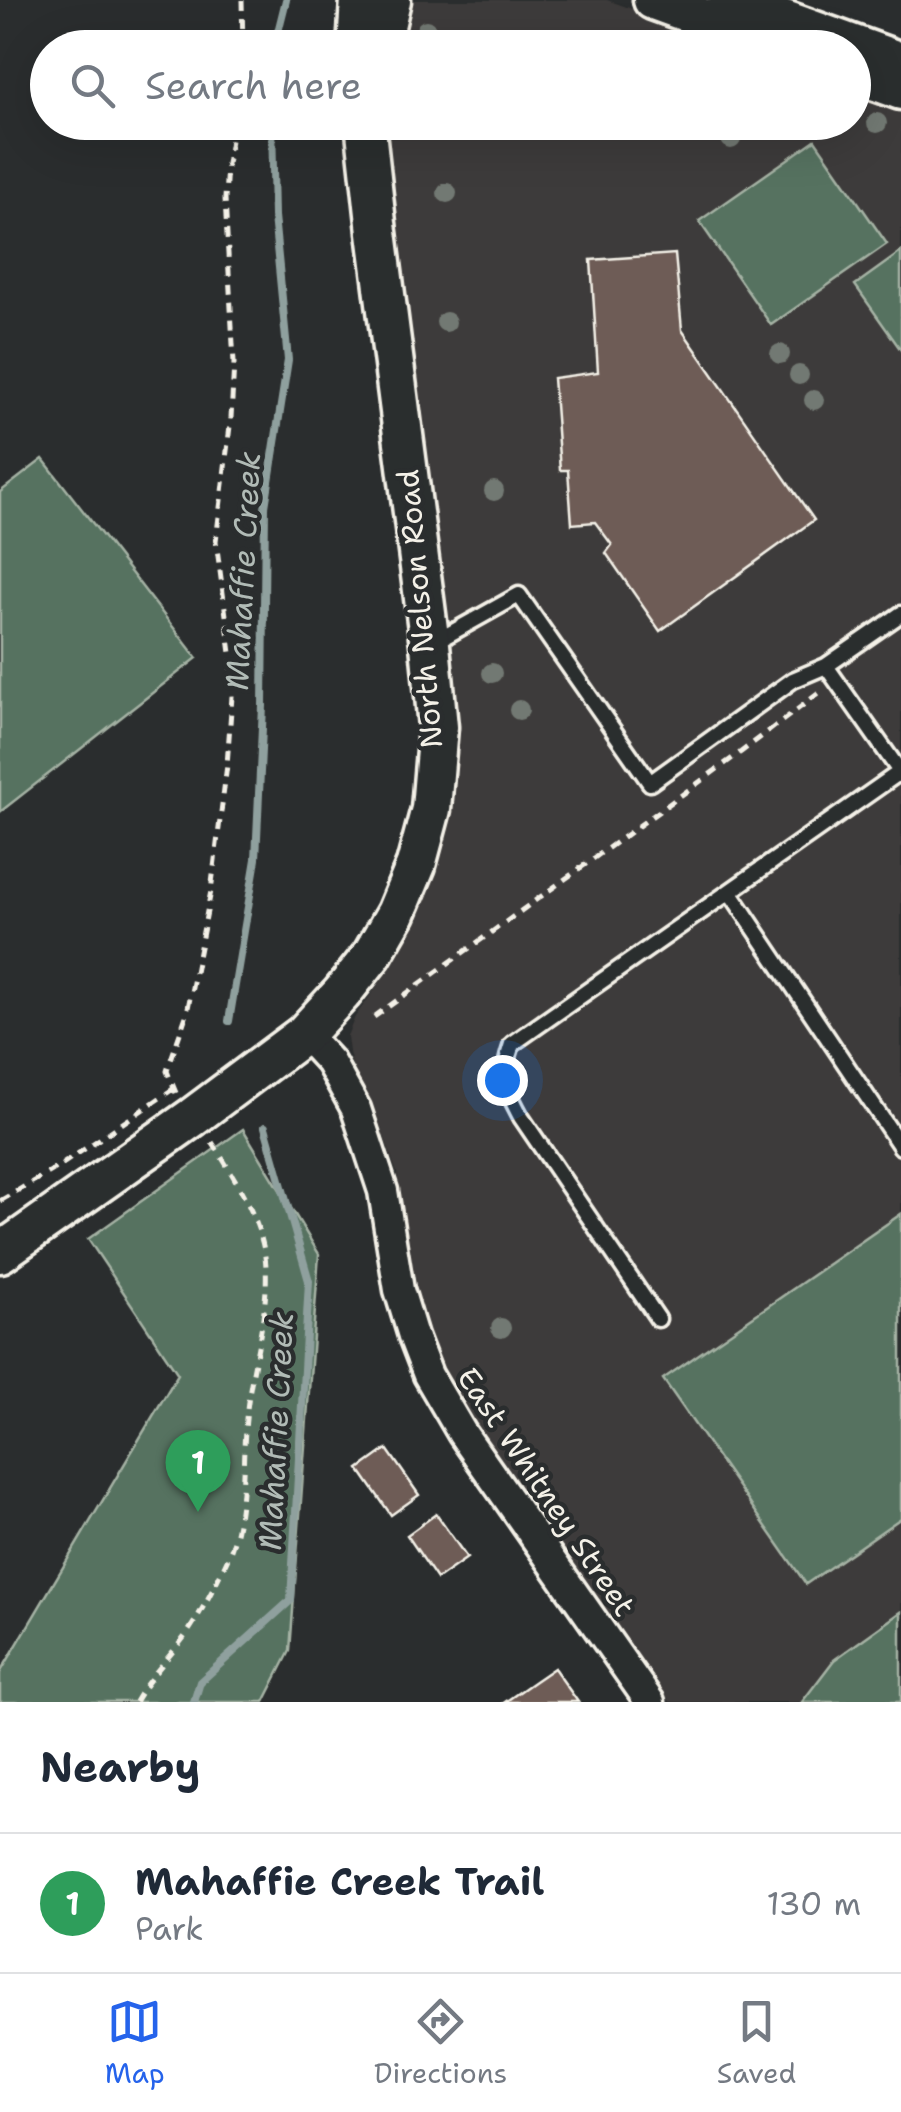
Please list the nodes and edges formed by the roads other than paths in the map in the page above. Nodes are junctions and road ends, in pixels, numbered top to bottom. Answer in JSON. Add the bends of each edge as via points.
{"nodes":[{"id":1,"x":360,"y":0,"type":"edge"},
{"id":2,"x":391,"y":0,"type":"edge"},
{"id":3,"x":653,"y":0,"type":"edge"},
{"id":4,"x":729,"y":0,"type":"edge"},
{"id":5,"x":358,"y":30,"type":"edge"},
{"id":6,"x":384,"y":30,"type":"edge"},
{"id":7,"x":735,"y":30,"type":"edge"},
{"id":8,"x":812,"y":30,"type":"edge"},
{"id":9,"x":871,"y":51,"type":"edge"},
{"id":10,"x":901,"y":62,"type":"edge"},
{"id":11,"x":871,"y":79,"type":"edge"},
{"id":12,"x":901,"y":90,"type":"edge"},
{"id":13,"x":368,"y":140,"type":"edge"},
{"id":14,"x":901,"y":614,"type":"edge"},
{"id":15,"x":430,"y":645,"type":"junction"},
{"id":16,"x":826,"y":666,"type":"junction"},
{"id":17,"x":901,"y":772,"type":"edge"},
{"id":18,"x":730,"y":892,"type":"junction"},
{"id":19,"x":304,"y":1034,"type":"junction"},
{"id":20,"x":901,"y":1147,"type":"edge"},
{"id":21,"x":0,"y":1252,"type":"edge"},
{"id":22,"x":658,"y":1318,"type":"dead end"},
{"id":23,"x":650,"y":1702,"type":"edge"}],
"edges":[{"from":1,"to":5,"type":"street"},
{"from":2,"to":6,"type":"street"},
{"from":3,"to":7,"type":"street"},
{"from":4,"to":8,"type":"street"},
{"from":9,"to":10,"type":"street"},
{"from":11,"to":12,"type":"street"},
{"from":13,"to":15,"type":"street","name":"North Nelson Road"},
{"from":14,"to":16,"type":"lane"},
{"from":15,"to":16,"type":"lane","via":[[519,594],[650,783],[793,680]]},
{"from":15,"to":19,"type":"street","name":"North Nelson Road","via":[[438,727],[430,809],[416,864],[372,955]]},
{"from":16,"to":17,"type":"lane"},
{"from":17,"to":18,"type":"lane"},
{"from":18,"to":20,"type":"lane"},
{"from":18,"to":22,"type":"lane","via":[[512,1044],[506,1063],[504,1084],[521,1117]]},
{"from":19,"to":21,"type":"street","name":"North Nelson Road","via":[[183,1103]]},
{"from":19,"to":23,"type":"street","name":"East Whitney Street","via":[[330,1062],[356,1109],[383,1191],[399,1290],[428,1375]]}]}
